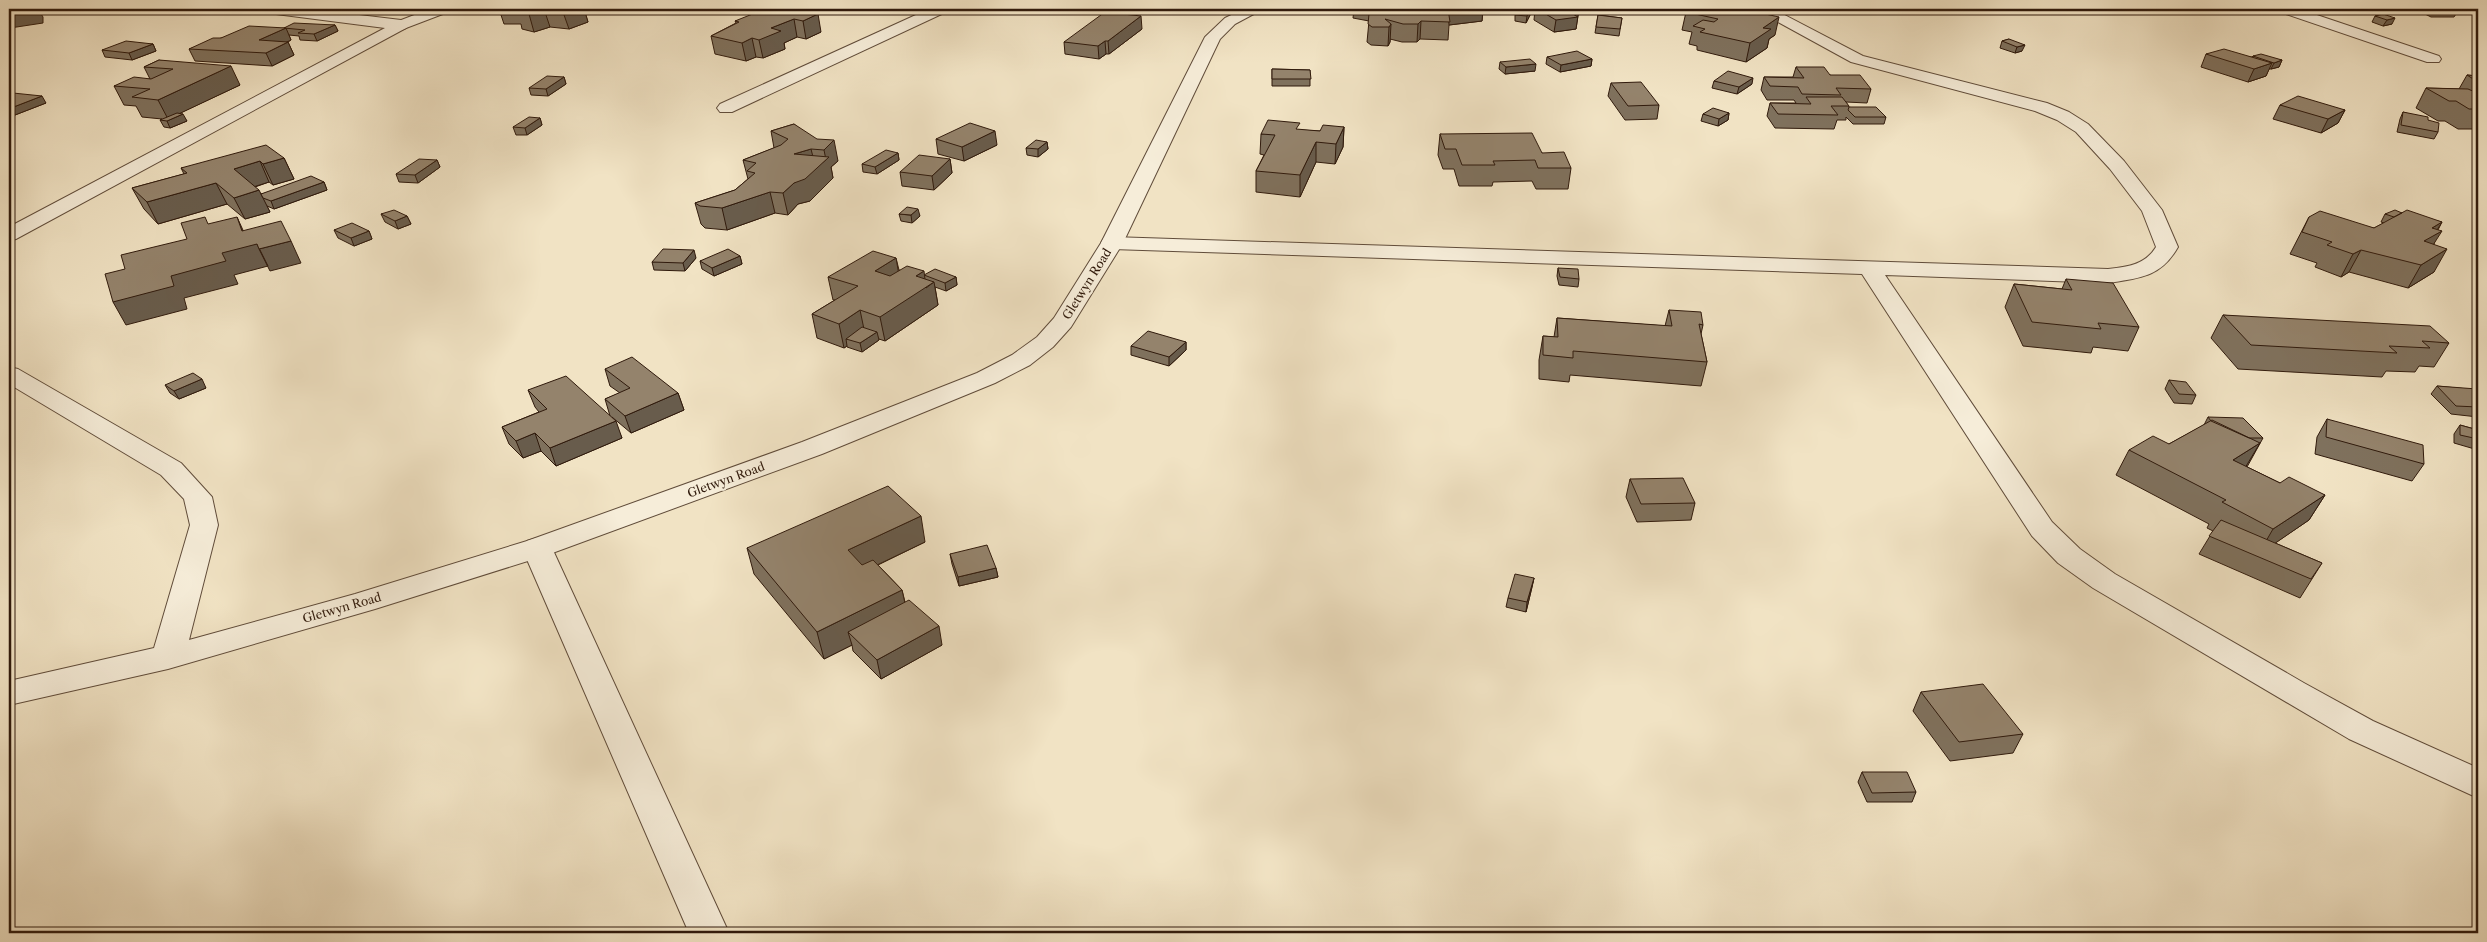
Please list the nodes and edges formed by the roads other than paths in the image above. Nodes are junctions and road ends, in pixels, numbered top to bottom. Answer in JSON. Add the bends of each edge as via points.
{"nodes":[{"id":1,"x":276,"y":9,"type":"edge"},
{"id":2,"x":443,"y":9,"type":"edge"},
{"id":3,"x":941,"y":9,"type":"edge"},
{"id":4,"x":1255,"y":9,"type":"edge"},
{"id":5,"x":1762,"y":9,"type":"edge"},
{"id":6,"x":2285,"y":9,"type":"edge"},
{"id":7,"x":401,"y":25,"type":"junction"},
{"id":8,"x":2433,"y":59,"type":"dead end"},
{"id":9,"x":726,"y":108,"type":"dead end"},
{"id":10,"x":9,"y":235,"type":"edge"},
{"id":11,"x":1112,"y":243,"type":"junction"},
{"id":12,"x":1868,"y":267,"type":"junction"},
{"id":13,"x":9,"y":374,"type":"edge"},
{"id":14,"x":537,"y":548,"type":"junction"},
{"id":15,"x":168,"y":657,"type":"junction"},
{"id":16,"x":9,"y":693,"type":"edge"},
{"id":17,"x":2478,"y":784,"type":"edge"},
{"id":18,"x":709,"y":933,"type":"edge"}],
"edges":[{"from":1,"to":7,"type":"street"},
{"from":2,"to":7,"type":"street"},
{"from":3,"to":9,"type":"street"},
{"from":4,"to":11,"type":"street","name":"Gletwyn Road","via":[[1230,21],[1214,38]]},
{"from":5,"to":12,"type":"street","via":[[1858,60],[2018,101],[2063,116],[2082,128],[2117,165],[2152,210],[2167,247],[2161,260],[2150,267],[2108,276]]},
{"from":6,"to":8,"type":"street"},
{"from":7,"to":10,"type":"street"},
{"from":11,"to":12,"type":"street"},
{"from":11,"to":14,"type":"street","name":"Gletwyn Road","via":[[1063,322],[1045,342],[1021,360],[986,378],[812,448]]},
{"from":12,"to":17,"type":"street","via":[[2042,529],[2069,556],[2104,581],[2292,692],[2361,730]]},
{"from":13,"to":15,"type":"street","via":[[171,470],[198,497],[204,525]]},
{"from":14,"to":15,"type":"street","name":"Gletwyn Road","via":[[364,602]]},
{"from":14,"to":18,"type":"street"},
{"from":15,"to":16,"type":"street","name":"Gletwyn Road"}]}
